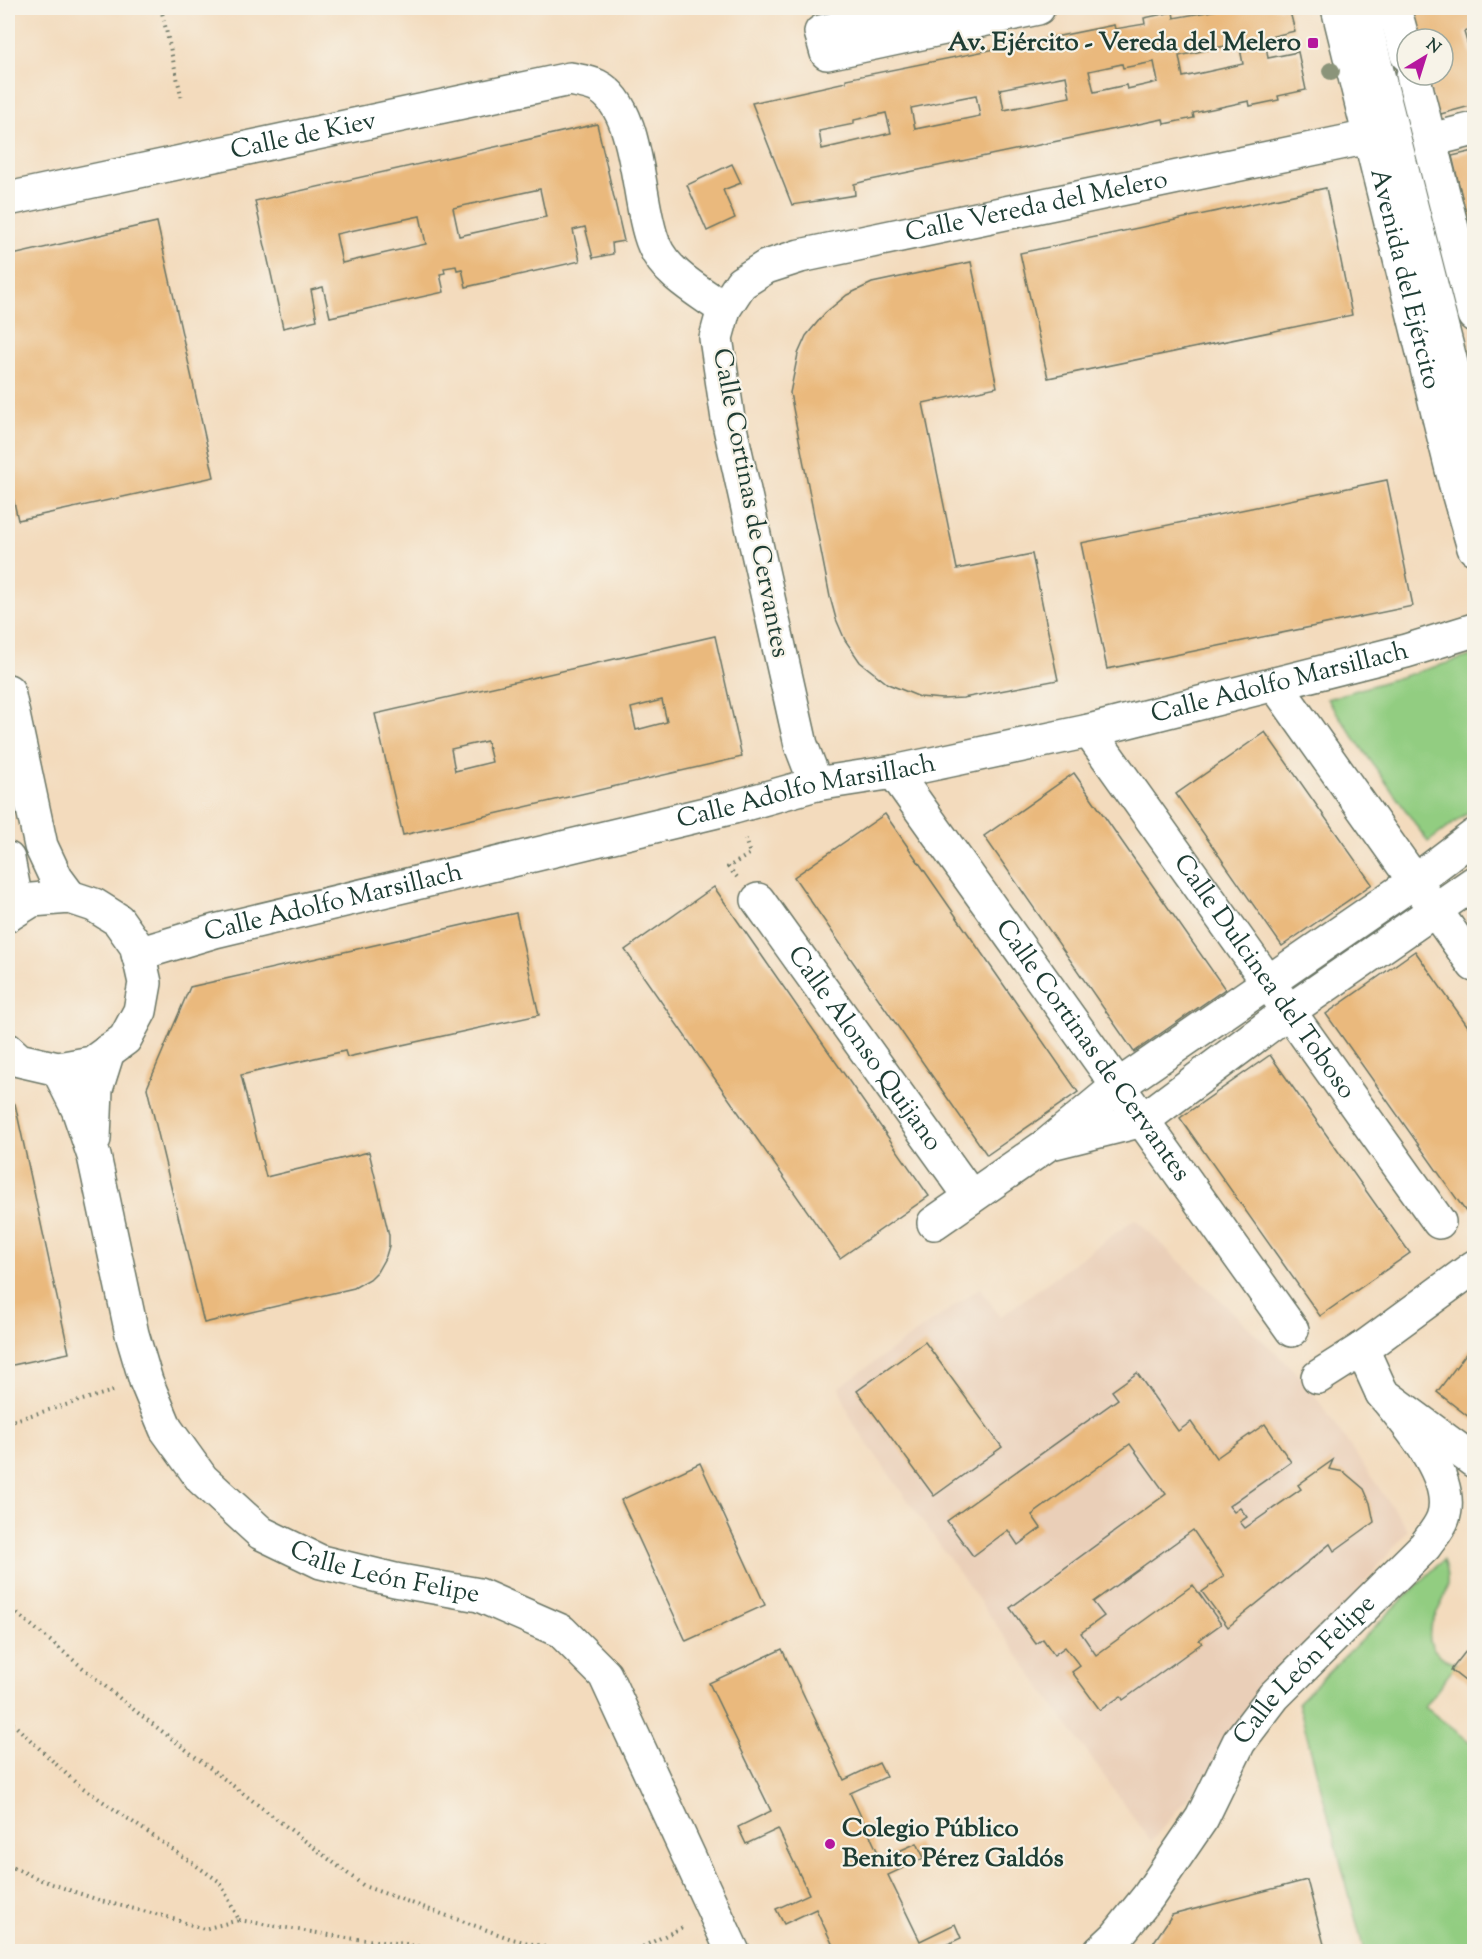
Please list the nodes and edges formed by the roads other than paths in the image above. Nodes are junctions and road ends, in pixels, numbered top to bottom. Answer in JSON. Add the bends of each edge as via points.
{"nodes":[{"id":1,"x":935,"y":8,"type":"edge"},
{"id":2,"x":1038,"y":8,"type":"edge"},
{"id":3,"x":1338,"y":8,"type":"edge"},
{"id":4,"x":1361,"y":8,"type":"edge"},
{"id":5,"x":1385,"y":8,"type":"edge"},
{"id":6,"x":1399,"y":27,"type":"edge"},
{"id":7,"x":1416,"y":87,"type":"edge"},
{"id":8,"x":1474,"y":129,"type":"edge"},
{"id":9,"x":1369,"y":137,"type":"junction"},
{"id":10,"x":1431,"y":140,"type":"junction"},
{"id":11,"x":8,"y":200,"type":"edge"},
{"id":12,"x":1474,"y":307,"type":"edge"},
{"id":13,"x":724,"y":309,"type":"junction"},
{"id":14,"x":1474,"y":454,"type":"edge"},
{"id":15,"x":1474,"y":548,"type":"edge"},
{"id":16,"x":1474,"y":630,"type":"edge"},
{"id":17,"x":1275,"y":684,"type":"junction"},
{"id":18,"x":8,"y":691,"type":"edge"},
{"id":19,"x":1089,"y":731,"type":"junction"},
{"id":20,"x":894,"y":772,"type":"junction"},
{"id":21,"x":816,"y":784,"type":"junction"},
{"id":22,"x":1474,"y":836,"type":"edge"},
{"id":23,"x":8,"y":859,"type":"edge"},
{"id":24,"x":1415,"y":881,"type":"junction"},
{"id":25,"x":1474,"y":883,"type":"edge"},
{"id":26,"x":70,"y":897,"type":"junction"},
{"id":27,"x":758,"y":900,"type":"dead end"},
{"id":28,"x":1436,"y":911,"type":"junction"},
{"id":29,"x":8,"y":915,"type":"edge"},
{"id":30,"x":138,"y":954,"type":"junction"},
{"id":31,"x":1474,"y":965,"type":"edge"},
{"id":32,"x":1268,"y":982,"type":"junction"},
{"id":33,"x":1289,"y":1011,"type":"junction"},
{"id":34,"x":8,"y":1050,"type":"edge"},
{"id":35,"x":108,"y":1051,"type":"junction"},
{"id":36,"x":58,"y":1069,"type":"junction"},
{"id":37,"x":1118,"y":1086,"type":"junction"},
{"id":38,"x":1143,"y":1120,"type":"junction"},
{"id":39,"x":1048,"y":1144,"type":"junction"},
{"id":40,"x":94,"y":1156,"type":"junction"},
{"id":41,"x":971,"y":1197,"type":"junction"},
{"id":42,"x":1439,"y":1222,"type":"dead end"},
{"id":43,"x":934,"y":1223,"type":"dead end"},
{"id":44,"x":1474,"y":1267,"type":"edge"},
{"id":45,"x":1292,"y":1329,"type":"dead end"},
{"id":46,"x":1362,"y":1349,"type":"junction"},
{"id":47,"x":1318,"y":1377,"type":"dead end"},
{"id":48,"x":1382,"y":1393,"type":"junction"},
{"id":49,"x":1474,"y":1461,"type":"edge"},
{"id":50,"x":733,"y":1952,"type":"edge"},
{"id":51,"x":1100,"y":1952,"type":"edge"}],
"edges":[{"from":1,"to":2,"type":"street","via":[[821,32],[827,53]]},
{"from":3,"to":9,"type":"street","name":"Avenida del Ejército"},
{"from":4,"to":14,"type":"street","name":"Avenida del Ejército"},
{"from":5,"to":6,"type":"street"},
{"from":7,"to":10,"type":"street"},
{"from":8,"to":10,"type":"street"},
{"from":9,"to":13,"type":"street","name":"Calle Vereda del Melero","via":[[800,256],[766,267],[741,283]]},
{"from":9,"to":15,"type":"street","name":"Avenida del Ejército"},
{"from":10,"to":12,"type":"street"},
{"from":11,"to":13,"type":"street","name":"Calle de Kiev","via":[[570,79],[597,86],[619,106],[635,156],[654,246],[672,272]]},
{"from":13,"to":21,"type":"street","name":"Calle Cortinas de Cervantes","via":[[716,338],[728,419],[801,745]]},
{"from":16,"to":17,"type":"street","name":"Calle Adolfo Marsillach"},
{"from":17,"to":19,"type":"street","name":"Calle Adolfo Marsillach"},
{"from":17,"to":24,"type":"street"},
{"from":18,"to":26,"type":"street","via":[[41,846]]},
{"from":19,"to":20,"type":"street","name":"Calle Adolfo Marsillach"},
{"from":19,"to":32,"type":"street","name":"Calle Dulcinea del Toboso"},
{"from":20,"to":21,"type":"street","name":"Calle Adolfo Marsillach"},
{"from":20,"to":37,"type":"street","name":"Calle Cortinas de Cervantes"},
{"from":21,"to":30,"type":"street","name":"Calle Adolfo Marsillach","via":[[723,810],[215,931]]},
{"from":22,"to":24,"type":"street"},
{"from":23,"to":29,"type":"street","via":[[13,885]]},
{"from":24,"to":28,"type":"street"},
{"from":24,"to":32,"type":"street"},
{"from":25,"to":28,"type":"street"},
{"from":26,"to":29,"type":"street","via":[[32,900]]},
{"from":26,"to":30,"type":"street","via":[[94,905],[118,920]]},
{"from":27,"to":41,"type":"street","name":"Calle Alonso Quijano"},
{"from":28,"to":31,"type":"street"},
{"from":28,"to":33,"type":"street"},
{"from":30,"to":35,"type":"street","via":[[145,983],[140,1011],[125,1039]]},
{"from":32,"to":33,"type":"street","name":"Calle Dulcinea del Toboso"},
{"from":32,"to":37,"type":"street"},
{"from":33,"to":38,"type":"street"},
{"from":33,"to":42,"type":"street","name":"Calle Dulcinea del Toboso"},
{"from":34,"to":36,"type":"street","via":[[19,1060]]},
{"from":35,"to":36,"type":"street","via":[[92,1062]]},
{"from":35,"to":40,"type":"street","name":"Calle León Felipe","via":[[96,1089]]},
{"from":36,"to":40,"type":"street","name":"Calle León Felipe","via":[[78,1109]]},
{"from":37,"to":38,"type":"street","name":"Calle Cortinas de Cervantes"},
{"from":37,"to":39,"type":"street"},
{"from":38,"to":39,"type":"street"},
{"from":38,"to":45,"type":"street","name":"Calle Cortinas de Cervantes"},
{"from":39,"to":41,"type":"street"},
{"from":40,"to":50,"type":"street","name":"Calle León Felipe","via":[[132,1334],[146,1381],[166,1429],[202,1479],[261,1533],[321,1562],[478,1595],[561,1631],[605,1675]]},
{"from":41,"to":43,"type":"street"},
{"from":44,"to":46,"type":"street"},
{"from":46,"to":47,"type":"street"},
{"from":46,"to":48,"type":"street"},
{"from":48,"to":49,"type":"street"},
{"from":48,"to":51,"type":"street","name":"Calle León Felipe","via":[[1422,1442],[1445,1494],[1443,1519],[1425,1546],[1274,1696],[1239,1742],[1202,1818],[1148,1897]]}]}
